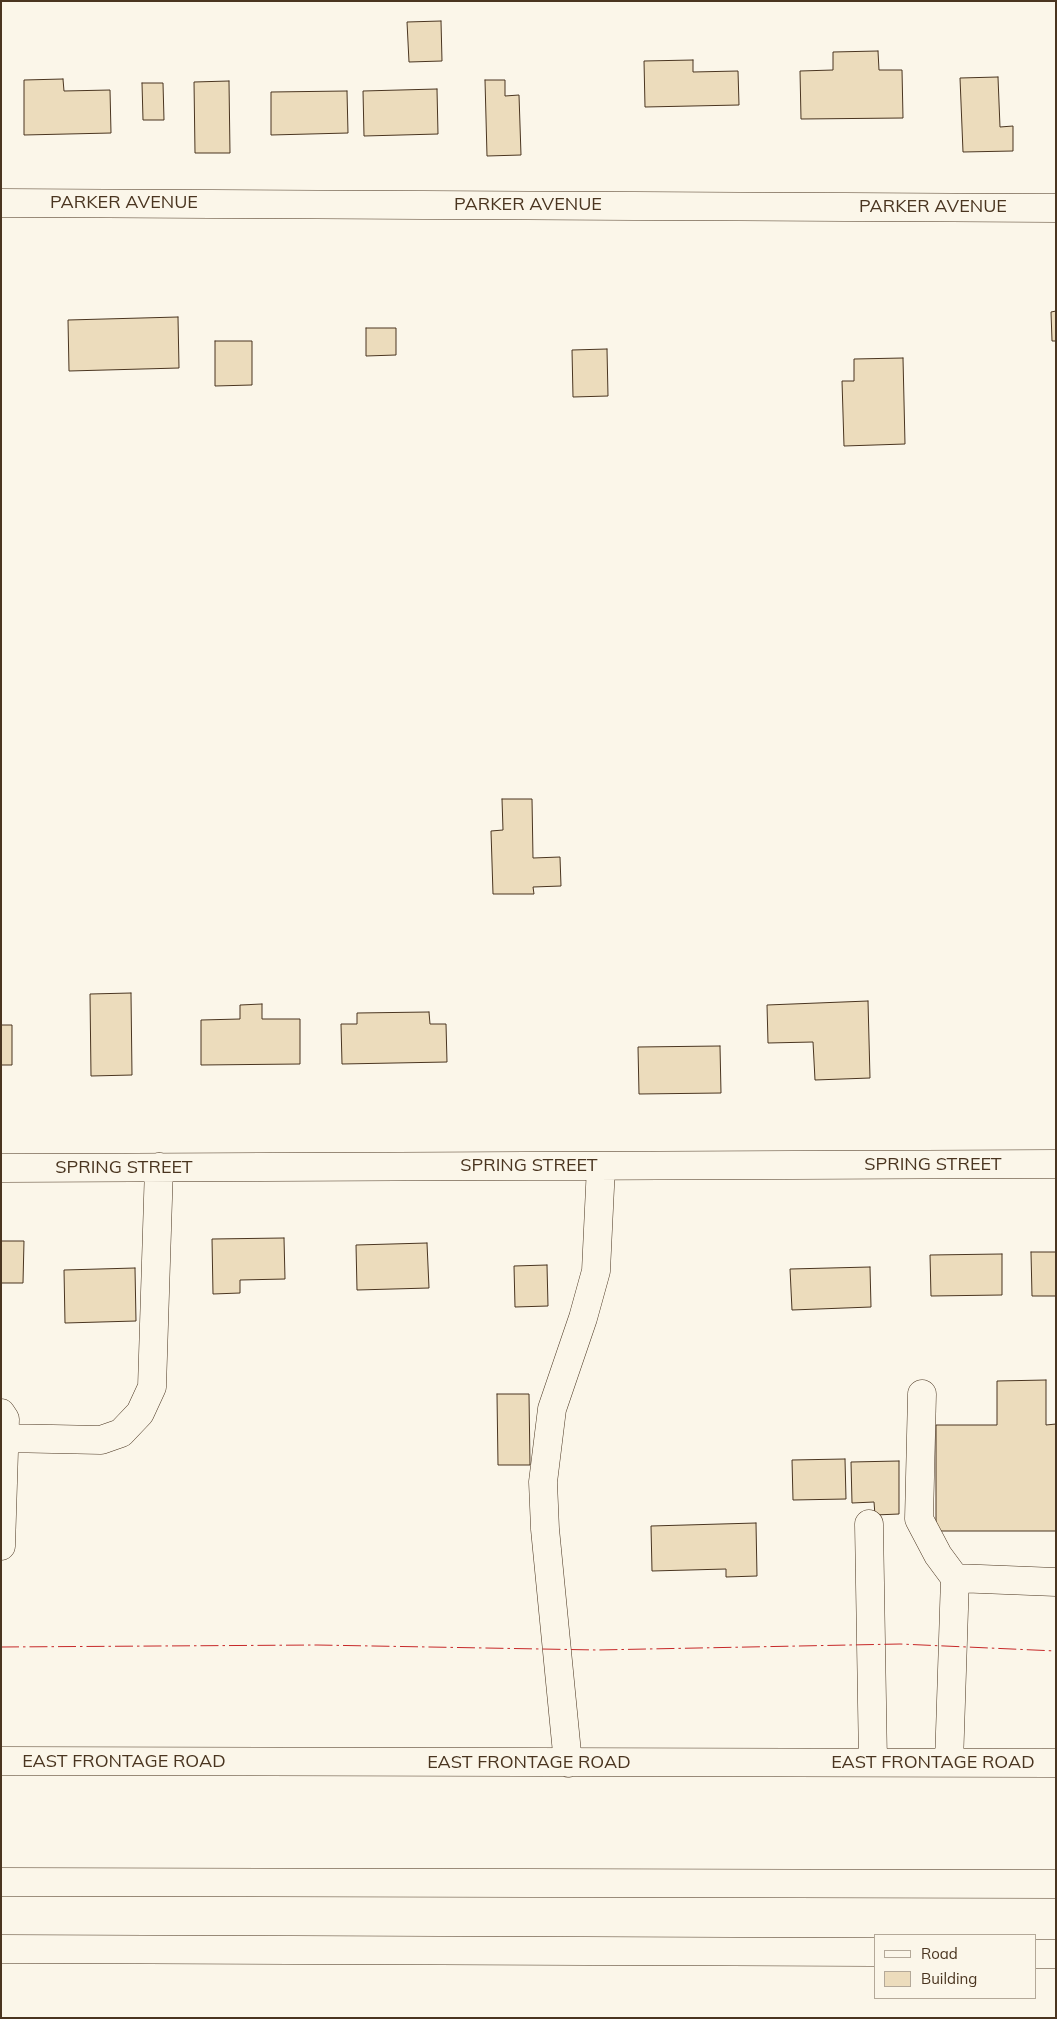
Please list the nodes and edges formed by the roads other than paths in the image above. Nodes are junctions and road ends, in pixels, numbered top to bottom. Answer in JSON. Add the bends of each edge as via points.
{"nodes":[{"id":1,"x":1,"y":203,"type":"edge"},
{"id":2,"x":1056,"y":208,"type":"edge"},
{"id":3,"x":1056,"y":1164,"type":"edge"},
{"id":4,"x":601,"y":1166,"type":"junction"},
{"id":5,"x":1,"y":1168,"type":"edge"},
{"id":6,"x":159,"y":1168,"type":"junction"},
{"id":7,"x":922,"y":1394,"type":"dead end"},
{"id":8,"x":3,"y":1426,"type":"edge"},
{"id":9,"x":869,"y":1524,"type":"dead end"},
{"id":10,"x":1,"y":1546,"type":"edge"},
{"id":11,"x":955,"y":1578,"type":"junction"},
{"id":12,"x":1056,"y":1582,"type":"edge"},
{"id":13,"x":1,"y":1761,"type":"edge"},
{"id":14,"x":873,"y":1762,"type":"junction"},
{"id":15,"x":568,"y":1763,"type":"junction"},
{"id":16,"x":949,"y":1763,"type":"junction"},
{"id":17,"x":1056,"y":1763,"type":"edge"},
{"id":18,"x":1,"y":1882,"type":"edge"},
{"id":19,"x":1056,"y":1884,"type":"edge"},
{"id":20,"x":1,"y":1949,"type":"edge"},
{"id":21,"x":874,"y":1952,"type":"edge"},
{"id":22,"x":1037,"y":1954,"type":"edge"},
{"id":23,"x":1056,"y":1954,"type":"edge"}],
"edges":[{"from":1,"to":2,"type":"main road","name":"PARKER AVENUE"},
{"from":3,"to":4,"type":"main road","name":"SPRING STREET"},
{"from":4,"to":6,"type":"main road","name":"SPRING STREET"},
{"from":4,"to":15,"type":"main road","via":[[596,1271],[584,1318],[552,1409],[542,1482]]},
{"from":5,"to":6,"type":"main road","name":"SPRING STREET"},
{"from":6,"to":8,"type":"main road","via":[[152,1388],[140,1413],[121,1433],[101,1440]]},
{"from":7,"to":11,"type":"main road","via":[[919,1519],[938,1555]]},
{"from":8,"to":10,"type":"main road"},
{"from":9,"to":14,"type":"main road"},
{"from":11,"to":12,"type":"main road"},
{"from":11,"to":16,"type":"main road"},
{"from":13,"to":15,"type":"main road","name":"EAST FRONTAGE ROAD"},
{"from":14,"to":15,"type":"main road","name":"EAST FRONTAGE ROAD"},
{"from":14,"to":16,"type":"main road","name":"EAST FRONTAGE ROAD"},
{"from":16,"to":17,"type":"main road","name":"EAST FRONTAGE ROAD"},
{"from":18,"to":19,"type":"main road"},
{"from":20,"to":21,"type":"main road"},
{"from":22,"to":23,"type":"main road"}]}
